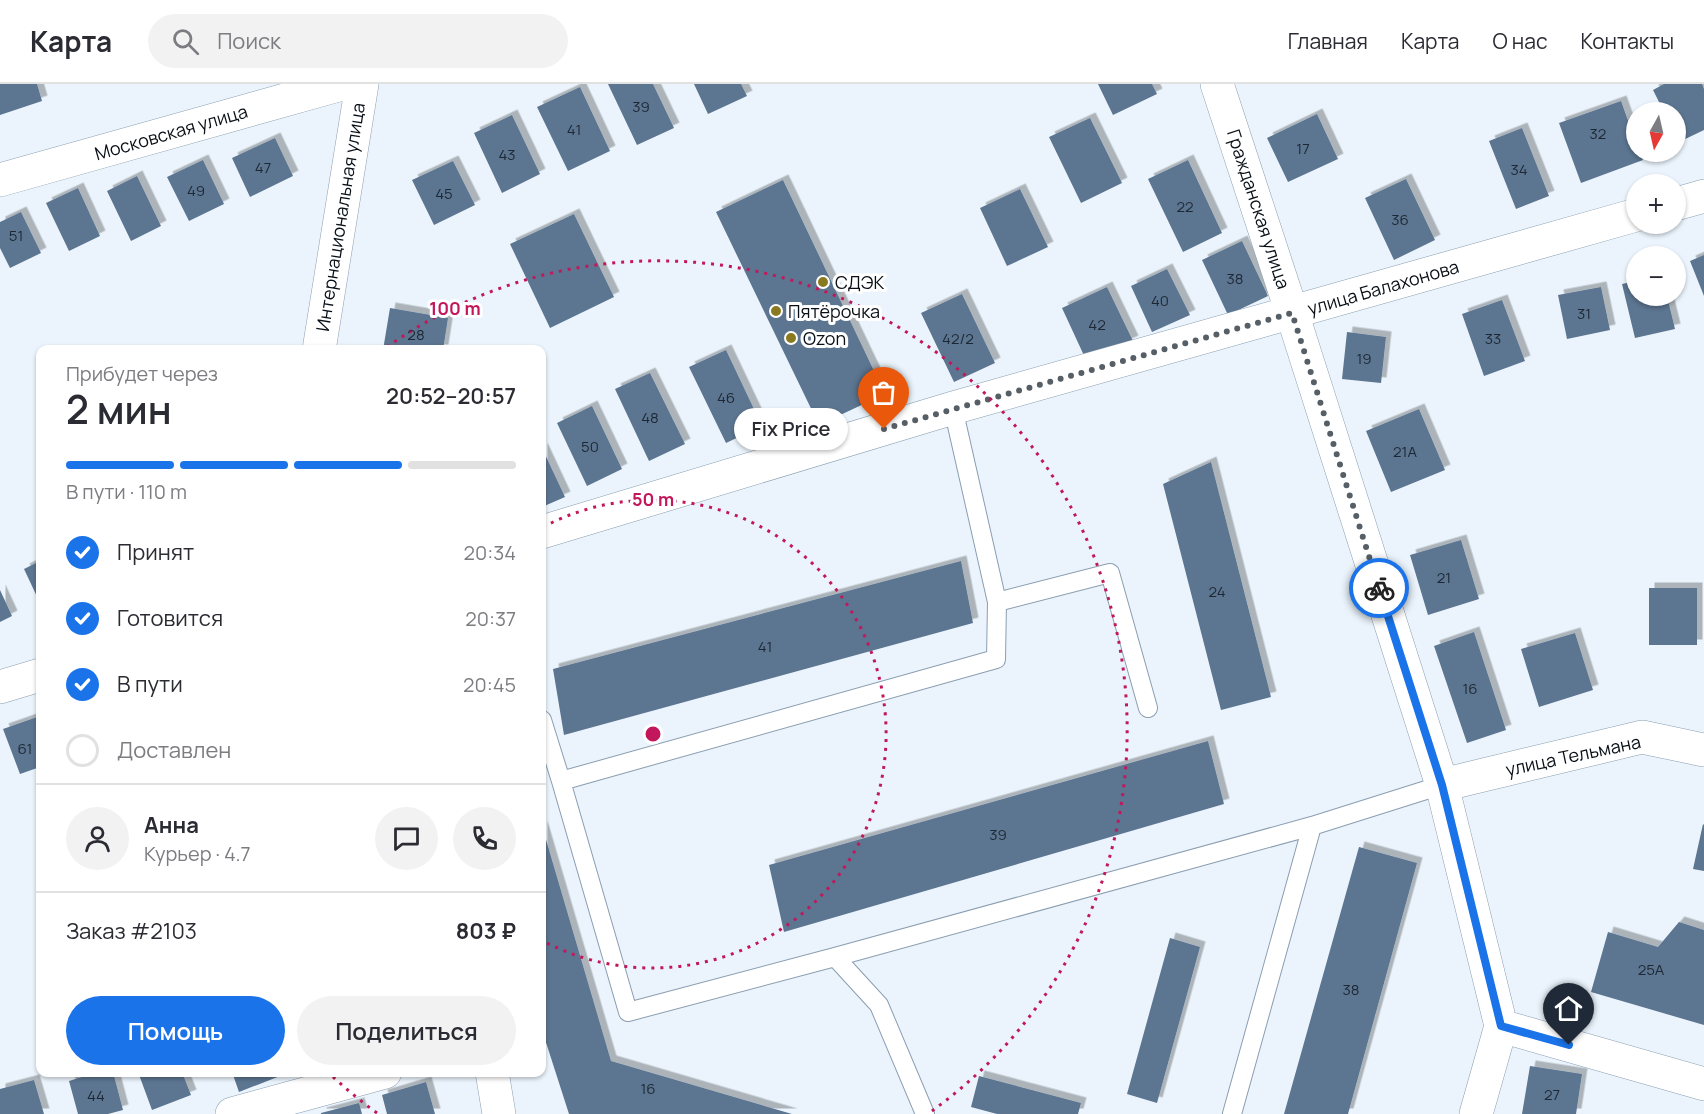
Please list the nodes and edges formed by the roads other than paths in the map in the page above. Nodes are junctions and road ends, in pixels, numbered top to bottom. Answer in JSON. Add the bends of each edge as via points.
{"nodes":[{"id":1,"x":342,"y":84,"type":"edge"},
{"id":2,"x":362,"y":84,"type":"edge"},
{"id":3,"x":1217,"y":84,"type":"edge"},
{"id":4,"x":0,"y":180,"type":"edge"},
{"id":5,"x":1704,"y":195,"type":"edge"},
{"id":6,"x":1686,"y":201,"type":"edge"},
{"id":7,"x":1626,"y":218,"type":"edge"},
{"id":8,"x":1292,"y":313,"type":"junction"},
{"id":9,"x":320,"y":345,"type":"edge"},
{"id":10,"x":953,"y":408,"type":"junction"},
{"id":11,"x":546,"y":531,"type":"edge"},
{"id":12,"x":996,"y":602,"type":"junction"},
{"id":13,"x":36,"y":676,"type":"edge"},
{"id":14,"x":0,"y":687,"type":"edge"},
{"id":15,"x":1148,"y":708,"type":"dead end"},
{"id":16,"x":546,"y":733,"type":"edge"},
{"id":17,"x":1704,"y":750,"type":"edge"},
{"id":18,"x":561,"y":781,"type":"junction"},
{"id":19,"x":1442,"y":785,"type":"junction"},
{"id":20,"x":1312,"y":826,"type":"junction"},
{"id":21,"x":835,"y":957,"type":"junction"},
{"id":22,"x":1501,"y":1026,"type":"junction"},
{"id":23,"x":367,"y":1077,"type":"edge"},
{"id":24,"x":493,"y":1077,"type":"edge"},
{"id":25,"x":1704,"y":1084,"type":"edge"},
{"id":26,"x":232,"y":1114,"type":"edge"},
{"id":27,"x":499,"y":1114,"type":"edge"},
{"id":28,"x":925,"y":1114,"type":"edge"},
{"id":29,"x":1232,"y":1114,"type":"edge"},
{"id":30,"x":1476,"y":1114,"type":"edge"}],
"edges":[{"from":1,"to":4,"type":"street","name":"Московская улица"},
{"from":2,"to":9,"type":"street","name":"Интернациональная улица"},
{"from":3,"to":8,"type":"street","name":"Гражданская улица"},
{"from":5,"to":6,"type":"street"},
{"from":7,"to":8,"type":"street","name":"улица Балахонова"},
{"from":8,"to":10,"type":"street","name":"улица Балахонова"},
{"from":8,"to":19,"type":"street","name":"Гражданская улица"},
{"from":10,"to":11,"type":"street","name":"улица Балахонова"},
{"from":10,"to":12,"type":"lane"},
{"from":12,"to":15,"type":"lane","via":[[1110,573]]},
{"from":12,"to":18,"type":"lane","via":[[996,659]]},
{"from":13,"to":14,"type":"street"},
{"from":16,"to":18,"type":"lane"},
{"from":17,"to":19,"type":"street","name":"улица Тельмана","via":[[1642,737]]},
{"from":18,"to":21,"type":"lane","via":[[628,1012]]},
{"from":19,"to":20,"type":"lane"},
{"from":19,"to":22,"type":"street","name":"Гражданская улица"},
{"from":20,"to":21,"type":"lane"},
{"from":20,"to":29,"type":"lane"},
{"from":21,"to":28,"type":"lane","via":[[879,1005]]},
{"from":22,"to":25,"type":"street"},
{"from":22,"to":30,"type":"street"},
{"from":23,"to":26,"type":"street"},
{"from":24,"to":27,"type":"street"}]}
